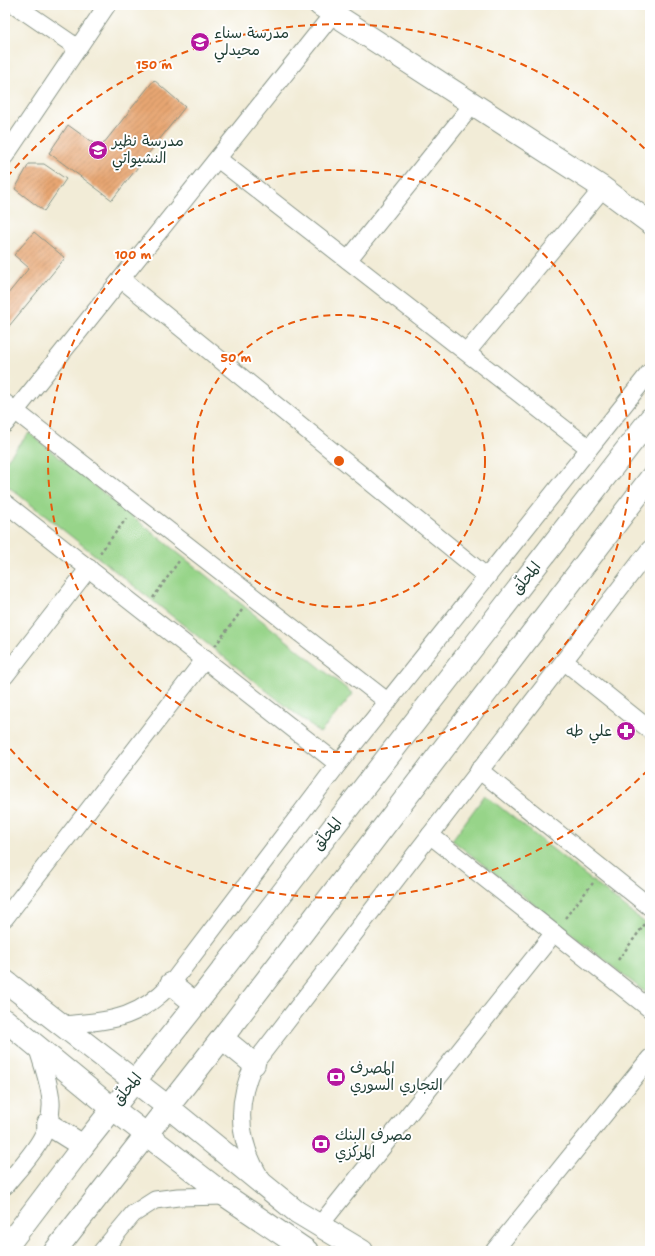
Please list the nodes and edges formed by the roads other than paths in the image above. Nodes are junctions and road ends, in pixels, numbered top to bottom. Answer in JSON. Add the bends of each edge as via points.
{"nodes":[{"id":1,"x":15,"y":5,"type":"edge"},
{"id":2,"x":107,"y":5,"type":"edge"},
{"id":3,"x":331,"y":8,"type":"edge"},
{"id":4,"x":78,"y":48,"type":"junction"},
{"id":5,"x":473,"y":104,"type":"junction"},
{"id":6,"x":5,"y":156,"type":"edge"},
{"id":7,"x":218,"y":159,"type":"junction"},
{"id":8,"x":603,"y":188,"type":"junction"},
{"id":9,"x":650,"y":223,"type":"edge"},
{"id":10,"x":348,"y":260,"type":"junction"},
{"id":11,"x":121,"y":279,"type":"junction"},
{"id":12,"x":467,"y":352,"type":"junction"},
{"id":13,"x":650,"y":372,"type":"edge"},
{"id":14,"x":8,"y":413,"type":"edge"},
{"id":15,"x":650,"y":419,"type":"edge"},
{"id":16,"x":590,"y":448,"type":"junction"},
{"id":17,"x":650,"y":479,"type":"edge"},
{"id":18,"x":5,"y":503,"type":"edge"},
{"id":19,"x":648,"y":555,"type":"edge"},
{"id":20,"x":89,"y":568,"type":"junction"},
{"id":21,"x":487,"y":577,"type":"junction"},
{"id":22,"x":205,"y":659,"type":"junction"},
{"id":23,"x":564,"y":661,"type":"junction"},
{"id":24,"x":5,"y":676,"type":"edge"},
{"id":25,"x":388,"y":702,"type":"junction"},
{"id":26,"x":650,"y":730,"type":"edge"},
{"id":27,"x":338,"y":764,"type":"junction"},
{"id":28,"x":479,"y":770,"type":"junction"},
{"id":29,"x":430,"y":835,"type":"junction"},
{"id":30,"x":650,"y":907,"type":"edge"},
{"id":31,"x":5,"y":918,"type":"edge"},
{"id":32,"x":554,"y":933,"type":"junction"},
{"id":33,"x":5,"y":981,"type":"edge"},
{"id":34,"x":171,"y":984,"type":"junction"},
{"id":35,"x":196,"y":1004,"type":"junction"},
{"id":36,"x":650,"y":1009,"type":"edge"},
{"id":37,"x":5,"y":1020,"type":"edge"},
{"id":38,"x":63,"y":1025,"type":"junction"},
{"id":39,"x":222,"y":1038,"type":"junction"},
{"id":40,"x":37,"y":1046,"type":"junction"},
{"id":41,"x":650,"y":1058,"type":"edge"},
{"id":42,"x":254,"y":1064,"type":"junction"},
{"id":43,"x":134,"y":1080,"type":"junction"},
{"id":44,"x":168,"y":1107,"type":"junction"},
{"id":45,"x":112,"y":1108,"type":"junction"},
{"id":46,"x":48,"y":1124,"type":"junction"},
{"id":47,"x":147,"y":1135,"type":"junction"},
{"id":48,"x":83,"y":1146,"type":"junction"},
{"id":49,"x":5,"y":1186,"type":"edge"},
{"id":50,"x":265,"y":1186,"type":"junction"},
{"id":51,"x":226,"y":1196,"type":"junction"},
{"id":52,"x":320,"y":1225,"type":"junction"},
{"id":53,"x":61,"y":1249,"type":"edge"},
{"id":54,"x":5,"y":1250,"type":"edge"},
{"id":55,"x":302,"y":1250,"type":"edge"},
{"id":56,"x":102,"y":1251,"type":"edge"},
{"id":57,"x":362,"y":1251,"type":"edge"},
{"id":58,"x":494,"y":1251,"type":"edge"}],
"edges":[{"from":1,"to":4,"type":"street"},
{"from":2,"to":4,"type":"street"},
{"from":3,"to":5,"type":"main road"},
{"from":3,"to":7,"type":"street"},
{"from":4,"to":6,"type":"street"},
{"from":5,"to":8,"type":"main road"},
{"from":5,"to":10,"type":"street"},
{"from":7,"to":10,"type":"street"},
{"from":7,"to":11,"type":"street"},
{"from":8,"to":9,"type":"main road"},
{"from":8,"to":12,"type":"street"},
{"from":10,"to":12,"type":"street"},
{"from":11,"to":14,"type":"street"},
{"from":11,"to":21,"type":"street"},
{"from":12,"to":16,"type":"street"},
{"from":13,"to":16,"type":"street"},
{"from":14,"to":25,"type":"street","via":[[189,546]]},
{"from":15,"to":35,"type":"main road","name":"المحلّق"},
{"from":16,"to":21,"type":"street"},
{"from":17,"to":39,"type":"main road"},
{"from":18,"to":20,"type":"street"},
{"from":19,"to":23,"type":"street"},
{"from":20,"to":22,"type":"street"},
{"from":20,"to":24,"type":"street"},
{"from":21,"to":25,"type":"street"},
{"from":22,"to":27,"type":"street"},
{"from":22,"to":31,"type":"street"},
{"from":23,"to":26,"type":"street"},
{"from":23,"to":28,"type":"street"},
{"from":25,"to":27,"type":"street"},
{"from":27,"to":34,"type":"street"},
{"from":28,"to":29,"type":"street"},
{"from":28,"to":30,"type":"street"},
{"from":29,"to":32,"type":"street"},
{"from":29,"to":42,"type":"street"},
{"from":32,"to":36,"type":"street"},
{"from":32,"to":52,"type":"street"},
{"from":33,"to":38,"type":"main road"},
{"from":34,"to":35,"type":"main road"},
{"from":34,"to":38,"type":"street","via":[[147,1006],[117,1019]]},
{"from":35,"to":43,"type":"main road","name":"المحلّق"},
{"from":37,"to":40,"type":"main road"},
{"from":38,"to":43,"type":"main road"},
{"from":39,"to":42,"type":"main road"},
{"from":39,"to":44,"type":"main road"},
{"from":40,"to":45,"type":"main road"},
{"from":40,"to":46,"type":"street","via":[[50,1097],[51,1113]]},
{"from":41,"to":58,"type":"street"},
{"from":42,"to":50,"type":"street","via":[[243,1095],[242,1127],[250,1158]]},
{"from":43,"to":44,"type":"main road"},
{"from":43,"to":45,"type":"main road","name":"المحلّق"},
{"from":44,"to":47,"type":"main road"},
{"from":44,"to":50,"type":"main road"},
{"from":45,"to":47,"type":"main road"},
{"from":45,"to":48,"type":"main road","name":"المحلّق"},
{"from":46,"to":48,"type":"main road"},
{"from":46,"to":49,"type":"street","via":[[38,1144]]},
{"from":47,"to":51,"type":"main road"},
{"from":47,"to":53,"type":"main road"},
{"from":48,"to":54,"type":"main road","name":"المحلّق"},
{"from":50,"to":52,"type":"main road","via":[[297,1212]]},
{"from":51,"to":55,"type":"main road"},
{"from":51,"to":56,"type":"street","via":[[155,1200],[133,1214]]},
{"from":52,"to":57,"type":"main road"}]}
